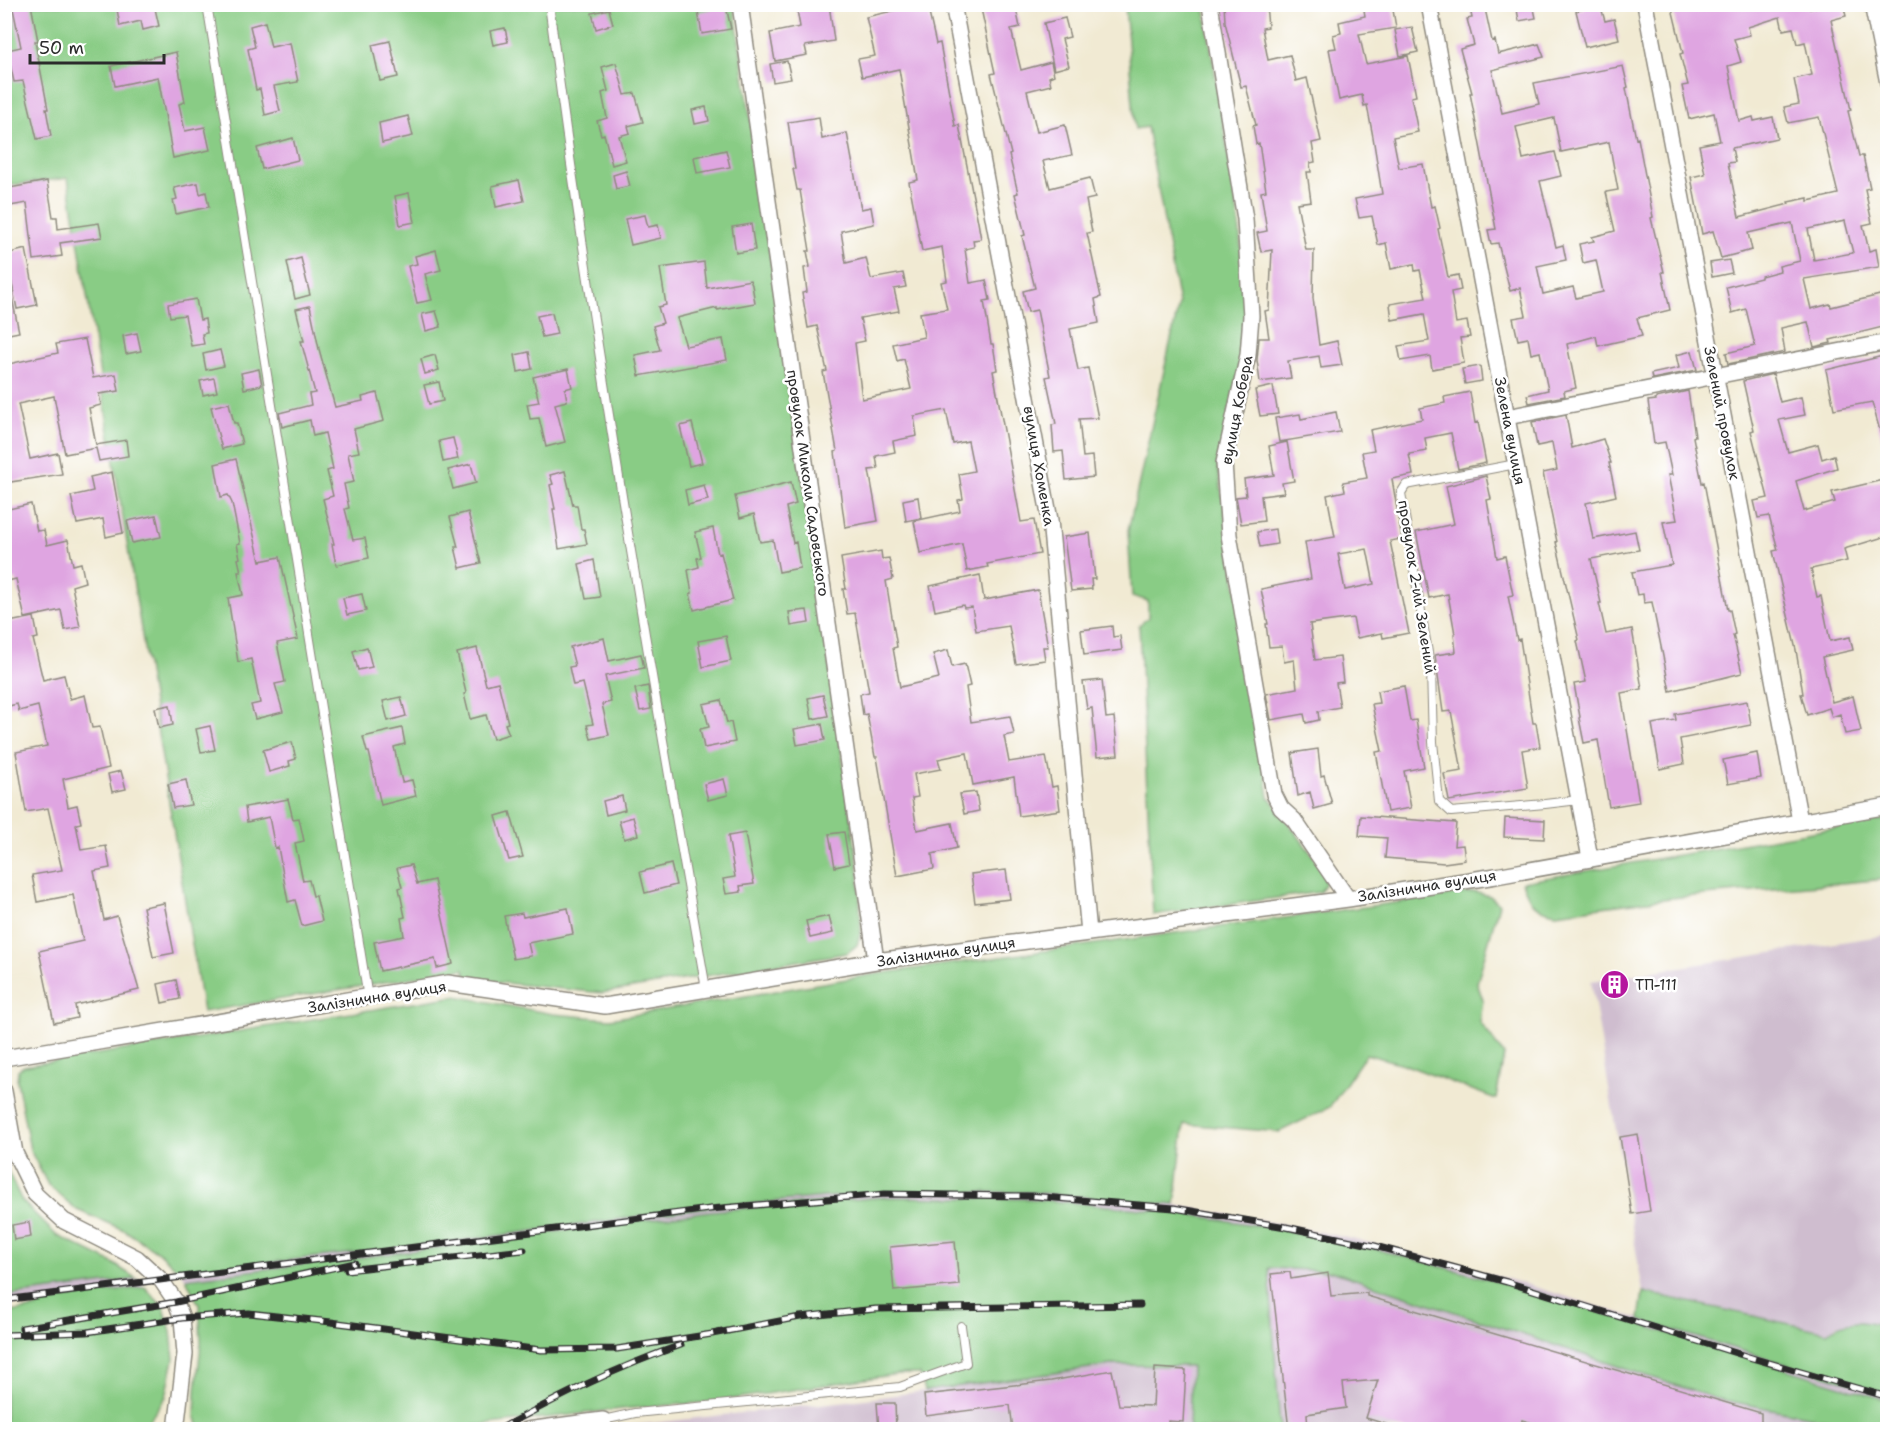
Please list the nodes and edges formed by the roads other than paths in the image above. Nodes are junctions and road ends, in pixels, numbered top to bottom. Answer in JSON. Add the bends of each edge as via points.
{"nodes":[{"id":1,"x":207,"y":4,"type":"edge"},
{"id":2,"x":549,"y":4,"type":"edge"},
{"id":3,"x":740,"y":4,"type":"edge"},
{"id":4,"x":953,"y":4,"type":"edge"},
{"id":5,"x":1210,"y":4,"type":"edge"},
{"id":6,"x":1429,"y":4,"type":"edge"},
{"id":7,"x":1645,"y":4,"type":"edge"},
{"id":8,"x":1872,"y":4,"type":"edge"},
{"id":9,"x":1887,"y":83,"type":"edge"},
{"id":10,"x":1887,"y":342,"type":"edge"},
{"id":11,"x":1715,"y":377,"type":"junction"},
{"id":12,"x":1507,"y":417,"type":"junction"},
{"id":13,"x":1516,"y":464,"type":"junction"},
{"id":14,"x":1579,"y":800,"type":"junction"},
{"id":15,"x":1887,"y":806,"type":"edge"},
{"id":16,"x":1800,"y":821,"type":"junction"},
{"id":17,"x":1590,"y":858,"type":"junction"},
{"id":18,"x":1348,"y":899,"type":"junction"},
{"id":19,"x":1089,"y":933,"type":"junction"},
{"id":20,"x":876,"y":961,"type":"junction"},
{"id":21,"x":706,"y":990,"type":"junction"},
{"id":22,"x":368,"y":998,"type":"junction"},
{"id":23,"x":4,"y":1058,"type":"edge"},
{"id":24,"x":4,"y":1091,"type":"edge"},
{"id":25,"x":961,"y":1326,"type":"dead end"},
{"id":26,"x":604,"y":1425,"type":"edge"},
{"id":27,"x":176,"y":1430,"type":"edge"},
{"id":28,"x":526,"y":1430,"type":"edge"}],
"edges":[{"from":1,"to":22,"type":"lane"},
{"from":2,"to":21,"type":"lane","via":[[576,211]]},
{"from":3,"to":20,"type":"street","name":"провулок Миколи Садовського"},
{"from":4,"to":19,"type":"street","name":"вулиця Хоменка","via":[[1050,520]]},
{"from":5,"to":18,"type":"street","name":"вулиця Кобера","via":[[1245,219],[1251,316],[1248,355],[1224,463],[1229,535],[1274,794]]},
{"from":6,"to":12,"type":"street","name":"Зелена вулиця"},
{"from":7,"to":11,"type":"street","name":"Зелений провулок"},
{"from":8,"to":9,"type":"street"},
{"from":10,"to":11,"type":"street"},
{"from":11,"to":12,"type":"street"},
{"from":11,"to":16,"type":"street","name":"Зелений провулок"},
{"from":12,"to":13,"type":"street","name":"Зелена вулиця"},
{"from":13,"to":14,"type":"street","name":"Зелена вулиця"},
{"from":13,"to":14,"type":"lane","name":"провулок 2-ий Зелений","via":[[1406,485],[1401,493],[1431,670],[1439,801],[1451,812]]},
{"from":14,"to":17,"type":"street","name":"Зелена вулиця"},
{"from":15,"to":16,"type":"street","name":"Залізнична вулиця"},
{"from":16,"to":17,"type":"street","name":"Залізнична вулиця"},
{"from":17,"to":18,"type":"street","name":"Залізнична вулиця"},
{"from":18,"to":19,"type":"street","name":"Залізнична вулиця"},
{"from":19,"to":20,"type":"street","name":"Залізнична вулиця"},
{"from":20,"to":21,"type":"street","name":"Залізнична вулиця"},
{"from":21,"to":22,"type":"street","name":"Залізнична вулиця","via":[[605,1006],[448,983]]},
{"from":22,"to":23,"type":"street","name":"Залізнична вулиця"},
{"from":24,"to":27,"type":"street","via":[[15,1153],[35,1194],[64,1221],[138,1258],[161,1280],[176,1302],[182,1318],[185,1354]]},
{"from":25,"to":26,"type":"lane","via":[[966,1363],[900,1387],[635,1413]]},
{"from":26,"to":28,"type":"street"}]}
